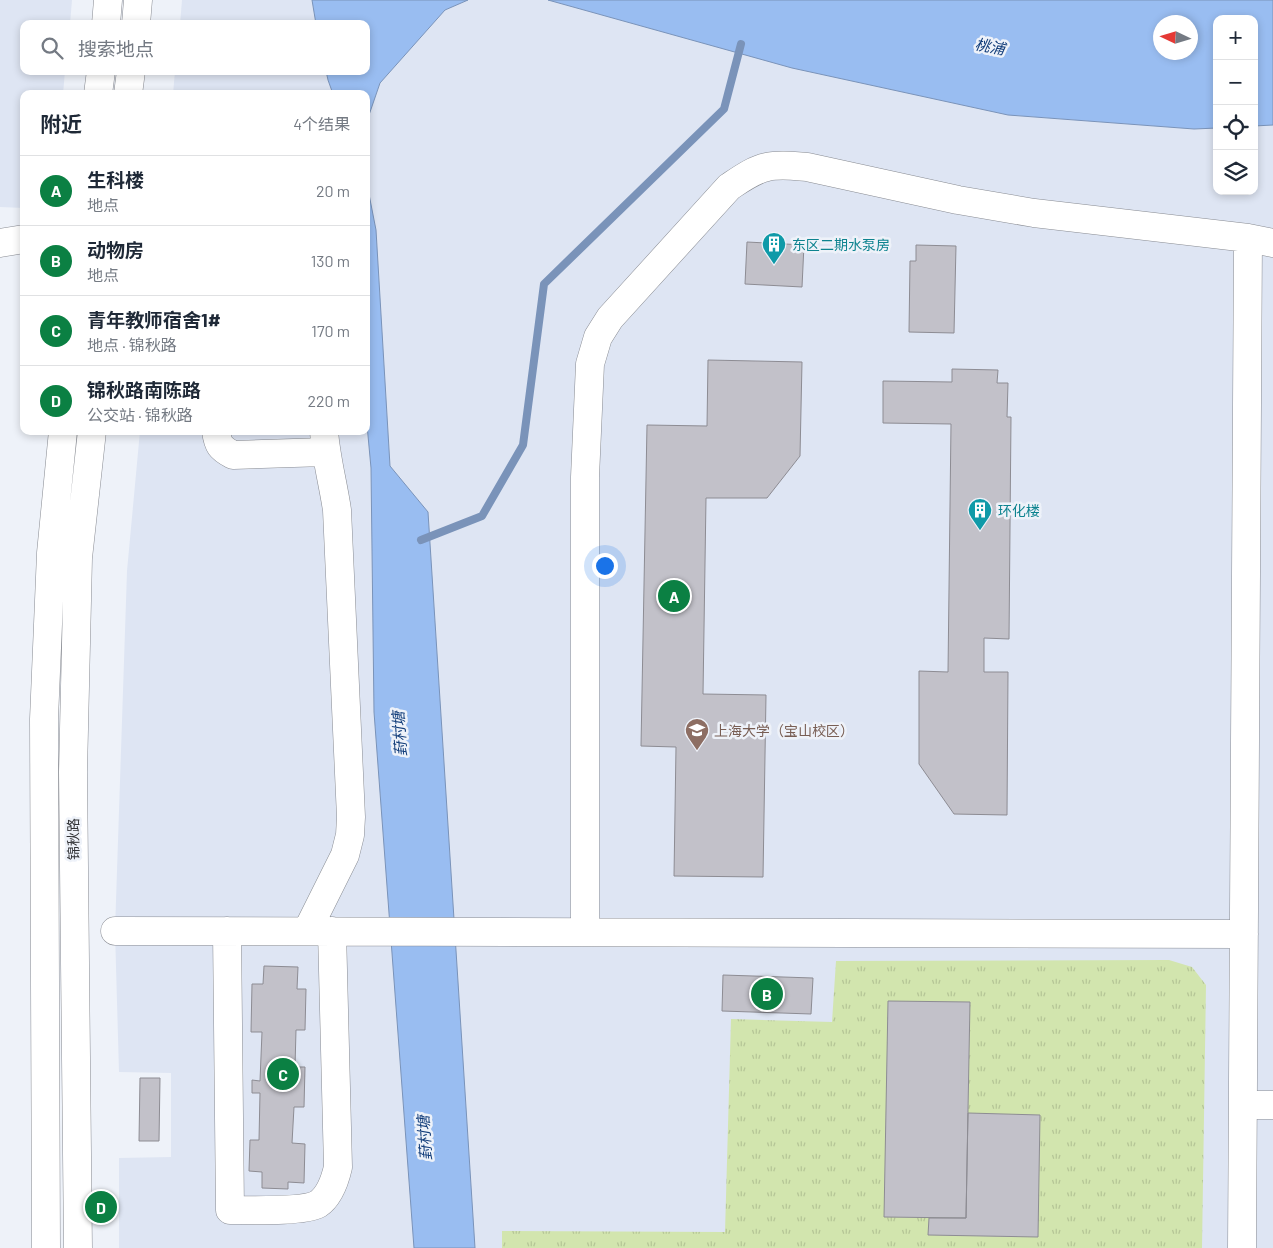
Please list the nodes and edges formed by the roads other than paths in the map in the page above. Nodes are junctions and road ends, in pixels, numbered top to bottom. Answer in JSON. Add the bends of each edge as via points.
{"nodes":[{"id":1,"x":108,"y":0,"type":"edge"},
{"id":2,"x":138,"y":0,"type":"edge"},
{"id":3,"x":106,"y":20,"type":"edge"},
{"id":4,"x":136,"y":20,"type":"edge"},
{"id":5,"x":100,"y":75,"type":"edge"},
{"id":6,"x":130,"y":75,"type":"edge"},
{"id":7,"x":99,"y":90,"type":"edge"},
{"id":8,"x":128,"y":90,"type":"edge"},
{"id":9,"x":20,"y":240,"type":"edge"},
{"id":10,"x":1260,"y":240,"type":"edge"},
{"id":11,"x":0,"y":243,"type":"edge"},
{"id":12,"x":63,"y":435,"type":"edge"},
{"id":13,"x":92,"y":435,"type":"edge"},
{"id":14,"x":217,"y":435,"type":"edge"},
{"id":15,"x":325,"y":442,"type":"edge"},
{"id":16,"x":115,"y":930,"type":"dead end"},
{"id":17,"x":227,"y":931,"type":"junction"},
{"id":18,"x":331,"y":931,"type":"junction"},
{"id":19,"x":585,"y":932,"type":"junction"},
{"id":20,"x":1244,"y":934,"type":"junction"},
{"id":21,"x":1243,"y":1105,"type":"junction"},
{"id":22,"x":1273,"y":1105,"type":"edge"},
{"id":23,"x":46,"y":1248,"type":"edge"},
{"id":24,"x":78,"y":1248,"type":"edge"},
{"id":25,"x":1242,"y":1248,"type":"edge"}],
"edges":[{"from":1,"to":3,"type":"street"},
{"from":2,"to":4,"type":"street"},
{"from":5,"to":7,"type":"street"},
{"from":6,"to":8,"type":"street"},
{"from":9,"to":11,"type":"street"},
{"from":10,"to":19,"type":"street","via":[[1034,213],[787,165],[767,167],[748,174],[729,187],[610,318],[598,337],[590,364],[585,477]]},
{"from":10,"to":20,"type":"street"},
{"from":12,"to":23,"type":"street","name":"锦秋路","via":[[51,553],[44,719]]},
{"from":13,"to":24,"type":"street","name":"锦秋路","via":[[78,558],[72,772]]},
{"from":14,"to":15,"type":"street","via":[[218,443],[233,455]]},
{"from":15,"to":18,"type":"street","via":[[337,510],[351,817]]},
{"from":16,"to":17,"type":"street"},
{"from":17,"to":18,"type":"street"},
{"from":17,"to":18,"type":"street","via":[[230,1210],[305,1208],[318,1203],[335,1181],[338,1167]]},
{"from":18,"to":19,"type":"street"},
{"from":19,"to":20,"type":"street"},
{"from":20,"to":21,"type":"street"},
{"from":21,"to":22,"type":"street"},
{"from":21,"to":25,"type":"street"}]}
